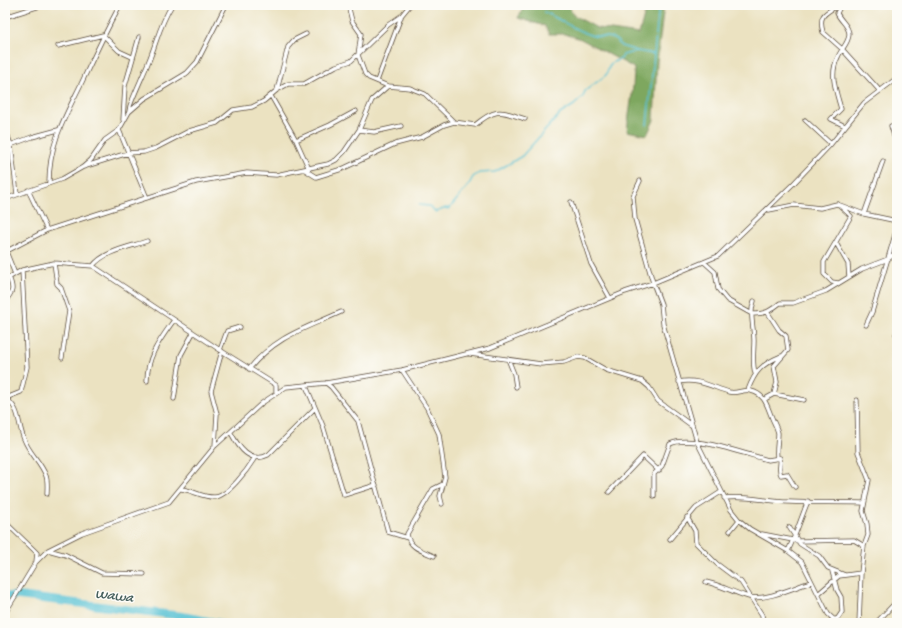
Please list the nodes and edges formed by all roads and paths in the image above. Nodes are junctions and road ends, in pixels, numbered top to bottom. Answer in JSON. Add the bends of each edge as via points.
{"nodes":[{"id":1,"x":42,"y":5,"type":"edge"},
{"id":2,"x":118,"y":5,"type":"edge"},
{"id":3,"x":172,"y":5,"type":"edge"},
{"id":4,"x":226,"y":5,"type":"edge"},
{"id":5,"x":348,"y":5,"type":"edge"},
{"id":6,"x":410,"y":5,"type":"edge"},
{"id":7,"x":840,"y":5,"type":"edge"},
{"id":8,"x":401,"y":16,"type":"junction"},
{"id":9,"x":5,"y":17,"type":"edge"},
{"id":10,"x":306,"y":34,"type":"dead end"},
{"id":11,"x":103,"y":35,"type":"junction"},
{"id":12,"x":139,"y":37,"type":"dead end"},
{"id":13,"x":58,"y":46,"type":"dead end"},
{"id":14,"x":842,"y":49,"type":"junction"},
{"id":15,"x":358,"y":55,"type":"junction"},
{"id":16,"x":132,"y":57,"type":"junction"},
{"id":17,"x":897,"y":78,"type":"edge"},
{"id":18,"x":377,"y":81,"type":"junction"},
{"id":19,"x":388,"y":86,"type":"junction"},
{"id":20,"x":276,"y":90,"type":"junction"},
{"id":21,"x":880,"y":91,"type":"junction"},
{"id":22,"x":271,"y":96,"type":"junction"},
{"id":23,"x":356,"y":111,"type":"dead end"},
{"id":24,"x":130,"y":112,"type":"junction"},
{"id":25,"x":525,"y":118,"type":"dead end"},
{"id":26,"x":806,"y":120,"type":"dead end"},
{"id":27,"x":124,"y":121,"type":"junction"},
{"id":28,"x":454,"y":122,"type":"junction"},
{"id":29,"x":401,"y":126,"type":"dead end"},
{"id":30,"x":845,"y":126,"type":"junction"},
{"id":31,"x":891,"y":126,"type":"dead end"},
{"id":32,"x":5,"y":128,"type":"edge"},
{"id":33,"x":58,"y":130,"type":"junction"},
{"id":34,"x":119,"y":130,"type":"junction"},
{"id":35,"x":359,"y":130,"type":"junction"},
{"id":36,"x":296,"y":140,"type":"junction"},
{"id":37,"x":897,"y":141,"type":"edge"},
{"id":38,"x":11,"y":144,"type":"junction"},
{"id":39,"x":831,"y":144,"type":"junction"},
{"id":40,"x":5,"y":147,"type":"edge"},
{"id":41,"x":128,"y":153,"type":"junction"},
{"id":42,"x":883,"y":161,"type":"dead end"},
{"id":43,"x":83,"y":167,"type":"junction"},
{"id":44,"x":307,"y":170,"type":"junction"},
{"id":45,"x":640,"y":180,"type":"dead end"},
{"id":46,"x":49,"y":183,"type":"junction"},
{"id":47,"x":28,"y":190,"type":"junction"},
{"id":48,"x":16,"y":194,"type":"junction"},
{"id":49,"x":148,"y":198,"type":"junction"},
{"id":50,"x":5,"y":199,"type":"edge"},
{"id":51,"x":571,"y":202,"type":"dead end"},
{"id":52,"x":774,"y":204,"type":"junction"},
{"id":53,"x":837,"y":204,"type":"junction"},
{"id":54,"x":782,"y":208,"type":"junction"},
{"id":55,"x":768,"y":210,"type":"junction"},
{"id":56,"x":864,"y":214,"type":"junction"},
{"id":57,"x":897,"y":222,"type":"edge"},
{"id":58,"x":897,"y":228,"type":"edge"},
{"id":59,"x":47,"y":230,"type":"junction"},
{"id":60,"x":147,"y":241,"type":"dead end"},
{"id":61,"x":836,"y":243,"type":"junction"},
{"id":62,"x":5,"y":251,"type":"edge"},
{"id":63,"x":897,"y":252,"type":"edge"},
{"id":64,"x":888,"y":259,"type":"junction"},
{"id":65,"x":704,"y":262,"type":"junction"},
{"id":66,"x":54,"y":263,"type":"junction"},
{"id":67,"x":93,"y":266,"type":"junction"},
{"id":68,"x":22,"y":270,"type":"junction"},
{"id":69,"x":15,"y":274,"type":"junction"},
{"id":70,"x":10,"y":277,"type":"junction"},
{"id":71,"x":848,"y":277,"type":"junction"},
{"id":72,"x":5,"y":280,"type":"edge"},
{"id":73,"x":653,"y":283,"type":"junction"},
{"id":74,"x":838,"y":283,"type":"junction"},
{"id":75,"x":610,"y":298,"type":"junction"},
{"id":76,"x":754,"y":301,"type":"dead end"},
{"id":77,"x":5,"y":302,"type":"edge"},
{"id":78,"x":341,"y":312,"type":"dead end"},
{"id":79,"x":768,"y":313,"type":"junction"},
{"id":80,"x":752,"y":314,"type":"junction"},
{"id":81,"x":174,"y":320,"type":"junction"},
{"id":82,"x":866,"y":324,"type":"dead end"},
{"id":83,"x":240,"y":327,"type":"dead end"},
{"id":84,"x":193,"y":333,"type":"junction"},
{"id":85,"x":221,"y":351,"type":"junction"},
{"id":86,"x":467,"y":354,"type":"junction"},
{"id":87,"x":784,"y":355,"type":"junction"},
{"id":88,"x":62,"y":358,"type":"dead end"},
{"id":89,"x":508,"y":359,"type":"junction"},
{"id":90,"x":249,"y":369,"type":"junction"},
{"id":91,"x":402,"y":370,"type":"junction"},
{"id":92,"x":755,"y":372,"type":"junction"},
{"id":93,"x":146,"y":381,"type":"dead end"},
{"id":94,"x":679,"y":382,"type":"junction"},
{"id":95,"x":326,"y":384,"type":"junction"},
{"id":96,"x":276,"y":385,"type":"junction"},
{"id":97,"x":306,"y":386,"type":"junction"},
{"id":98,"x":516,"y":386,"type":"dead end"},
{"id":99,"x":286,"y":387,"type":"junction"},
{"id":100,"x":748,"y":390,"type":"junction"},
{"id":101,"x":276,"y":392,"type":"junction"},
{"id":102,"x":774,"y":394,"type":"junction"},
{"id":103,"x":6,"y":398,"type":"edge"},
{"id":104,"x":174,"y":399,"type":"dead end"},
{"id":105,"x":765,"y":399,"type":"junction"},
{"id":106,"x":804,"y":400,"type":"dead end"},
{"id":107,"x":857,"y":400,"type":"dead end"},
{"id":108,"x":315,"y":408,"type":"junction"},
{"id":109,"x":692,"y":426,"type":"junction"},
{"id":110,"x":231,"y":433,"type":"junction"},
{"id":111,"x":697,"y":442,"type":"junction"},
{"id":112,"x":215,"y":446,"type":"junction"},
{"id":113,"x":254,"y":458,"type":"junction"},
{"id":114,"x":780,"y":458,"type":"junction"},
{"id":115,"x":659,"y":471,"type":"junction"},
{"id":116,"x":443,"y":484,"type":"junction"},
{"id":117,"x":376,"y":485,"type":"junction"},
{"id":118,"x":795,"y":487,"type":"dead end"},
{"id":119,"x":181,"y":489,"type":"junction"},
{"id":120,"x":609,"y":492,"type":"dead end"},
{"id":121,"x":721,"y":492,"type":"junction"},
{"id":122,"x":46,"y":494,"type":"dead end"},
{"id":123,"x":654,"y":496,"type":"dead end"},
{"id":124,"x":724,"y":498,"type":"junction"},
{"id":125,"x":808,"y":501,"type":"junction"},
{"id":126,"x":864,"y":503,"type":"junction"},
{"id":127,"x":442,"y":504,"type":"dead end"},
{"id":128,"x":687,"y":517,"type":"junction"},
{"id":129,"x":739,"y":520,"type":"junction"},
{"id":130,"x":5,"y":522,"type":"edge"},
{"id":131,"x":789,"y":527,"type":"dead end"},
{"id":132,"x":730,"y":531,"type":"dead end"},
{"id":133,"x":761,"y":534,"type":"junction"},
{"id":134,"x":408,"y":538,"type":"junction"},
{"id":135,"x":794,"y":538,"type":"junction"},
{"id":136,"x":670,"y":539,"type":"dead end"},
{"id":137,"x":798,"y":541,"type":"junction"},
{"id":138,"x":864,"y":546,"type":"junction"},
{"id":139,"x":48,"y":550,"type":"junction"},
{"id":140,"x":788,"y":551,"type":"junction"},
{"id":141,"x":434,"y":556,"type":"dead end"},
{"id":142,"x":36,"y":562,"type":"junction"},
{"id":143,"x":832,"y":571,"type":"junction"},
{"id":144,"x":861,"y":573,"type":"junction"},
{"id":145,"x":144,"y":574,"type":"dead end"},
{"id":146,"x":845,"y":575,"type":"junction"},
{"id":147,"x":836,"y":580,"type":"junction"},
{"id":148,"x":706,"y":582,"type":"dead end"},
{"id":149,"x":811,"y":582,"type":"junction"},
{"id":150,"x":818,"y":594,"type":"junction"},
{"id":151,"x":752,"y":598,"type":"junction"},
{"id":152,"x":897,"y":601,"type":"edge"},
{"id":153,"x":5,"y":613,"type":"edge"},
{"id":154,"x":836,"y":622,"type":"edge"},
{"id":155,"x":763,"y":623,"type":"edge"},
{"id":156,"x":827,"y":623,"type":"edge"},
{"id":157,"x":859,"y":623,"type":"edge"},
{"id":158,"x":876,"y":623,"type":"edge"}],
"edges":[{"from":1,"to":9,"type":"street"},
{"from":2,"to":11,"type":"street"},
{"from":3,"to":24,"type":"street","via":[[158,31]]},
{"from":4,"to":24,"type":"street","via":[[197,62],[187,73],[144,99]]},
{"from":5,"to":15,"type":"street","via":[[352,21],[361,34]]},
{"from":6,"to":8,"type":"street"},
{"from":7,"to":14,"type":"street","via":[[837,13],[847,26],[849,34]]},
{"from":7,"to":14,"type":"street","via":[[823,15],[821,27],[823,32]]},
{"from":8,"to":15,"type":"street","via":[[388,25]]},
{"from":8,"to":18,"type":"street"},
{"from":10,"to":20,"type":"street","via":[[294,40],[288,47]]},
{"from":11,"to":13,"type":"street"},
{"from":11,"to":16,"type":"street","via":[[119,51]]},
{"from":11,"to":33,"type":"street"},
{"from":12,"to":16,"type":"street"},
{"from":14,"to":21,"type":"street"},
{"from":14,"to":30,"type":"street","via":[[837,58],[833,82],[841,108],[831,119]]},
{"from":15,"to":18,"type":"street","via":[[365,74]]},
{"from":15,"to":20,"type":"street","via":[[304,84],[288,84]]},
{"from":16,"to":27,"type":"street","via":[[125,86]]},
{"from":17,"to":21,"type":"street"},
{"from":18,"to":19,"type":"street"},
{"from":19,"to":28,"type":"street","via":[[410,88],[425,94]]},
{"from":19,"to":35,"type":"street","via":[[372,100]]},
{"from":20,"to":22,"type":"street"},
{"from":21,"to":30,"type":"street","via":[[864,103]]},
{"from":22,"to":36,"type":"street"},
{"from":22,"to":41,"type":"street","via":[[252,107],[234,110],[217,123],[190,131],[156,148]]},
{"from":23,"to":36,"type":"street"},
{"from":24,"to":27,"type":"street"},
{"from":25,"to":28,"type":"street","via":[[492,112],[475,125]]},
{"from":26,"to":39,"type":"street"},
{"from":27,"to":34,"type":"street"},
{"from":28,"to":44,"type":"street","via":[[316,178]]},
{"from":29,"to":35,"type":"street","via":[[374,132]]},
{"from":30,"to":39,"type":"street"},
{"from":31,"to":37,"type":"street"},
{"from":32,"to":38,"type":"street"},
{"from":33,"to":38,"type":"street"},
{"from":33,"to":46,"type":"street","via":[[50,163]]},
{"from":34,"to":41,"type":"street"},
{"from":34,"to":43,"type":"street","via":[[105,140]]},
{"from":35,"to":44,"type":"street","via":[[336,160]]},
{"from":36,"to":44,"type":"street"},
{"from":38,"to":40,"type":"street"},
{"from":38,"to":48,"type":"street"},
{"from":39,"to":52,"type":"street"},
{"from":41,"to":43,"type":"street"},
{"from":41,"to":49,"type":"street"},
{"from":42,"to":56,"type":"street"},
{"from":43,"to":46,"type":"street"},
{"from":44,"to":49,"type":"street","via":[[276,175],[247,173],[196,182]]},
{"from":45,"to":73,"type":"street","via":[[633,196],[635,219]]},
{"from":46,"to":47,"type":"street"},
{"from":47,"to":48,"type":"street"},
{"from":47,"to":59,"type":"street"},
{"from":48,"to":50,"type":"street"},
{"from":49,"to":59,"type":"street"},
{"from":51,"to":75,"type":"street","via":[[591,264]]},
{"from":52,"to":54,"type":"street"},
{"from":52,"to":55,"type":"street"},
{"from":53,"to":54,"type":"street","via":[[820,208],[794,205]]},
{"from":53,"to":56,"type":"street"},
{"from":53,"to":61,"type":"street","via":[[851,216]]},
{"from":54,"to":55,"type":"street"},
{"from":55,"to":65,"type":"street","via":[[718,256]]},
{"from":56,"to":57,"type":"street"},
{"from":58,"to":64,"type":"street"},
{"from":59,"to":62,"type":"street"},
{"from":60,"to":67,"type":"street","via":[[106,255]]},
{"from":61,"to":71,"type":"street","via":[[848,264]]},
{"from":61,"to":74,"type":"street","via":[[824,262],[824,274],[832,282]]},
{"from":62,"to":69,"type":"street"},
{"from":63,"to":64,"type":"street"},
{"from":64,"to":71,"type":"street"},
{"from":64,"to":82,"type":"street"},
{"from":65,"to":73,"type":"street"},
{"from":65,"to":80,"type":"street","via":[[715,272],[718,288],[727,300]]},
{"from":66,"to":67,"type":"street"},
{"from":66,"to":68,"type":"street"},
{"from":66,"to":88,"type":"street","via":[[57,284],[61,288],[69,311]]},
{"from":67,"to":81,"type":"street"},
{"from":68,"to":69,"type":"street"},
{"from":68,"to":103,"type":"street","via":[[27,367],[21,392]]},
{"from":69,"to":70,"type":"street"},
{"from":70,"to":72,"type":"street"},
{"from":70,"to":77,"type":"street","via":[[13,292]]},
{"from":71,"to":74,"type":"street"},
{"from":73,"to":75,"type":"street"},
{"from":73,"to":94,"type":"street","via":[[661,304],[662,324]]},
{"from":74,"to":79,"type":"street","via":[[826,291],[793,303],[780,303]]},
{"from":75,"to":86,"type":"street","via":[[490,348]]},
{"from":76,"to":80,"type":"street"},
{"from":78,"to":90,"type":"street","via":[[305,329],[294,331],[260,355]]},
{"from":79,"to":80,"type":"street"},
{"from":79,"to":87,"type":"street","via":[[786,336],[788,350]]},
{"from":80,"to":92,"type":"street"},
{"from":81,"to":84,"type":"street"},
{"from":81,"to":93,"type":"street","via":[[149,360]]},
{"from":83,"to":85,"type":"street","via":[[227,331]]},
{"from":84,"to":85,"type":"street"},
{"from":84,"to":104,"type":"street","via":[[181,355]]},
{"from":85,"to":90,"type":"street"},
{"from":85,"to":112,"type":"street","via":[[211,391],[217,414]]},
{"from":86,"to":89,"type":"street"},
{"from":86,"to":91,"type":"street"},
{"from":87,"to":92,"type":"street","via":[[769,361]]},
{"from":87,"to":102,"type":"street","via":[[774,366],[777,382]]},
{"from":89,"to":98,"type":"street"},
{"from":89,"to":109,"type":"street","via":[[541,364],[585,358],[606,370],[642,382],[658,400]]},
{"from":90,"to":96,"type":"street"},
{"from":91,"to":95,"type":"street"},
{"from":91,"to":116,"type":"street","via":[[427,408],[439,434],[445,477]]},
{"from":92,"to":100,"type":"street"},
{"from":94,"to":100,"type":"street","via":[[688,380],[714,385],[734,393]]},
{"from":94,"to":109,"type":"street"},
{"from":95,"to":97,"type":"street"},
{"from":95,"to":117,"type":"street","via":[[358,420]]},
{"from":96,"to":99,"type":"street"},
{"from":96,"to":101,"type":"street"},
{"from":97,"to":99,"type":"street"},
{"from":97,"to":108,"type":"street"},
{"from":99,"to":101,"type":"street"},
{"from":100,"to":105,"type":"street","via":[[760,394]]},
{"from":101,"to":110,"type":"street"},
{"from":102,"to":105,"type":"street"},
{"from":102,"to":106,"type":"street"},
{"from":103,"to":122,"type":"street","via":[[17,409],[24,439],[31,454],[42,466],[47,478]]},
{"from":105,"to":114,"type":"street","via":[[778,432],[776,451],[777,457]]},
{"from":107,"to":126,"type":"street","via":[[858,452],[869,480]]},
{"from":108,"to":113,"type":"street","via":[[268,455],[261,459]]},
{"from":108,"to":117,"type":"street","via":[[344,495]]},
{"from":109,"to":111,"type":"street"},
{"from":110,"to":112,"type":"street"},
{"from":110,"to":113,"type":"street","via":[[236,442]]},
{"from":111,"to":114,"type":"street","via":[[768,460]]},
{"from":111,"to":115,"type":"street","via":[[675,441],[670,444]]},
{"from":111,"to":121,"type":"street"},
{"from":112,"to":119,"type":"street"},
{"from":113,"to":119,"type":"street","via":[[243,477],[219,496],[206,496]]},
{"from":114,"to":118,"type":"street","via":[[781,475],[787,474]]},
{"from":115,"to":120,"type":"street","via":[[643,456]]},
{"from":115,"to":123,"type":"street","via":[[654,474]]},
{"from":116,"to":127,"type":"street","via":[[440,496]]},
{"from":116,"to":134,"type":"street","via":[[433,489],[427,497],[407,534]]},
{"from":117,"to":134,"type":"street","via":[[388,532]]},
{"from":119,"to":139,"type":"street","via":[[169,502],[82,533]]},
{"from":121,"to":124,"type":"street"},
{"from":121,"to":128,"type":"street"},
{"from":124,"to":125,"type":"street","via":[[741,496],[788,502]]},
{"from":124,"to":129,"type":"street"},
{"from":125,"to":126,"type":"street"},
{"from":125,"to":135,"type":"street"},
{"from":126,"to":138,"type":"street","via":[[868,535]]},
{"from":128,"to":136,"type":"street"},
{"from":128,"to":151,"type":"street","via":[[695,531],[696,543],[717,564],[741,582]]},
{"from":129,"to":132,"type":"street"},
{"from":129,"to":133,"type":"street"},
{"from":130,"to":142,"type":"street","via":[[37,553]]},
{"from":131,"to":135,"type":"street"},
{"from":133,"to":135,"type":"street"},
{"from":133,"to":140,"type":"street"},
{"from":134,"to":141,"type":"street","via":[[416,549]]},
{"from":135,"to":137,"type":"street"},
{"from":135,"to":140,"type":"street"},
{"from":137,"to":138,"type":"street","via":[[854,540]]},
{"from":137,"to":143,"type":"street","via":[[819,556]]},
{"from":138,"to":144,"type":"street"},
{"from":139,"to":142,"type":"street"},
{"from":139,"to":145,"type":"street","via":[[66,555],[102,573]]},
{"from":140,"to":149,"type":"street","via":[[802,562]]},
{"from":142,"to":153,"type":"street"},
{"from":143,"to":146,"type":"street"},
{"from":143,"to":147,"type":"street"},
{"from":144,"to":146,"type":"street"},
{"from":144,"to":157,"type":"street"},
{"from":146,"to":147,"type":"street","via":[[839,576]]},
{"from":147,"to":150,"type":"street"},
{"from":147,"to":154,"type":"street","via":[[842,605],[842,612]]},
{"from":148,"to":151,"type":"street"},
{"from":149,"to":150,"type":"street"},
{"from":149,"to":151,"type":"street","via":[[769,597]]},
{"from":150,"to":154,"type":"street","via":[[828,614]]},
{"from":151,"to":155,"type":"street","via":[[762,615]]},
{"from":152,"to":158,"type":"street"},
{"from":154,"to":156,"type":"street"}]}
